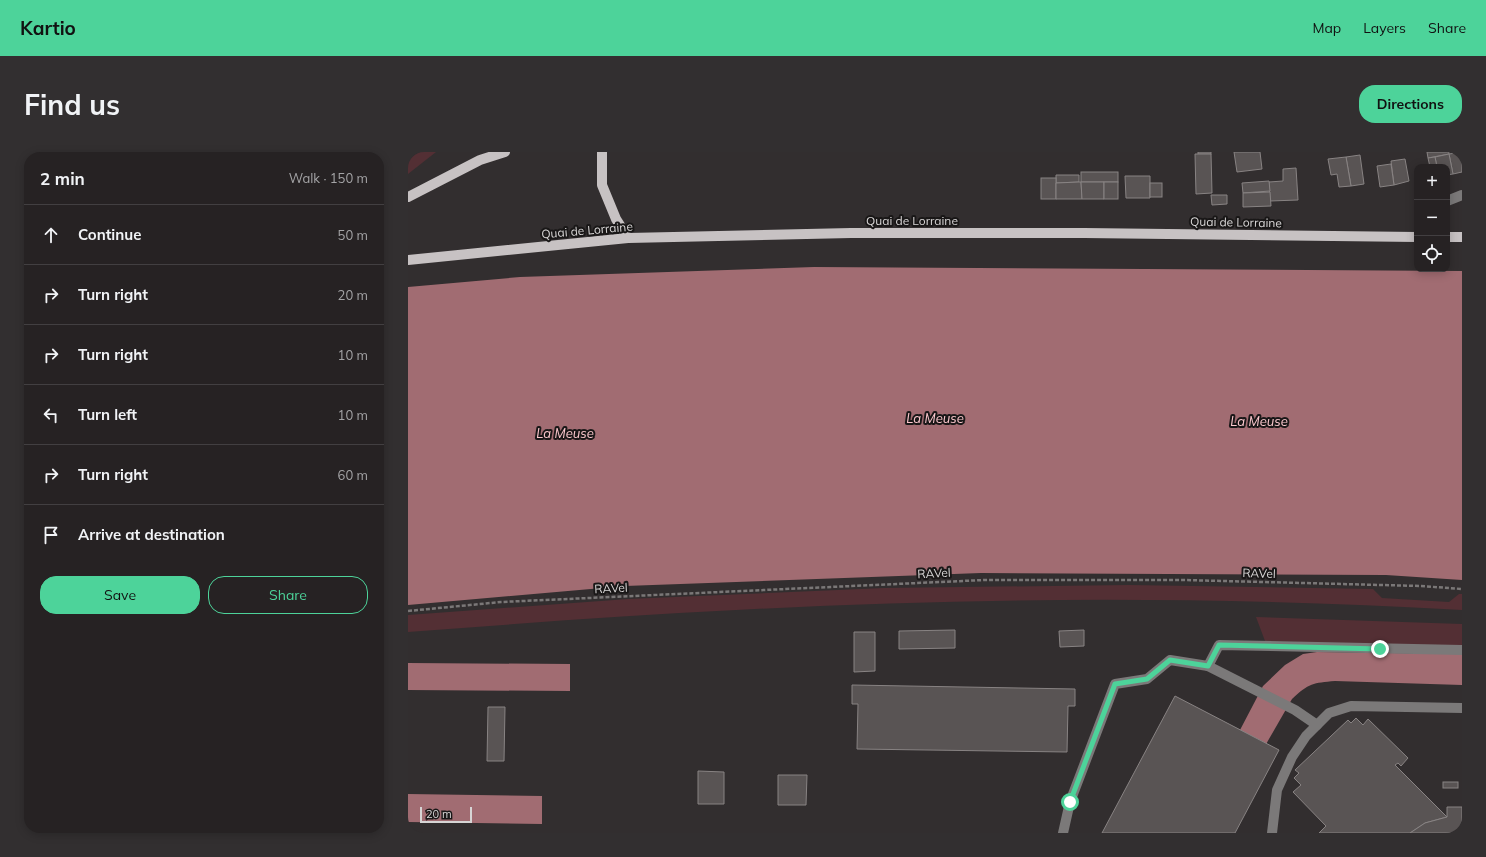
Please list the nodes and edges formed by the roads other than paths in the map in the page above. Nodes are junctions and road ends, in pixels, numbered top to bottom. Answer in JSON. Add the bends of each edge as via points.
{"nodes":[{"id":1,"x":505,"y":152,"type":"edge"},
{"id":2,"x":602,"y":152,"type":"edge"},
{"id":3,"x":1462,"y":195,"type":"edge"},
{"id":4,"x":408,"y":197,"type":"edge"},
{"id":5,"x":1450,"y":200,"type":"edge"},
{"id":6,"x":1414,"y":237,"type":"edge"},
{"id":7,"x":1450,"y":237,"type":"edge"},
{"id":8,"x":1462,"y":237,"type":"edge"},
{"id":9,"x":628,"y":238,"type":"junction"},
{"id":10,"x":408,"y":260,"type":"edge"},
{"id":11,"x":1462,"y":650,"type":"edge"},
{"id":12,"x":1208,"y":666,"type":"junction"},
{"id":13,"x":1462,"y":708,"type":"edge"},
{"id":14,"x":1318,"y":724,"type":"junction"},
{"id":15,"x":1063,"y":833,"type":"edge"},
{"id":16,"x":1272,"y":833,"type":"edge"}],
"edges":[{"from":1,"to":4,"type":"main road","via":[[480,160]]},
{"from":2,"to":9,"type":"main road","via":[[602,185],[616,219]]},
{"from":3,"to":5,"type":"street"},
{"from":6,"to":9,"type":"main road","name":"Quai de Lorraine","via":[[851,233]]},
{"from":7,"to":8,"type":"main road"},
{"from":9,"to":10,"type":"main road","name":"Quai de Lorraine"},
{"from":11,"to":12,"type":"street","via":[[1219,645]]},
{"from":12,"to":14,"type":"street"},
{"from":12,"to":15,"type":"street","via":[[1170,660],[1147,679],[1115,684],[1070,802]]},
{"from":13,"to":14,"type":"street","via":[[1351,706],[1329,713]]},
{"from":14,"to":16,"type":"street","via":[[1292,757],[1277,790]]}]}
